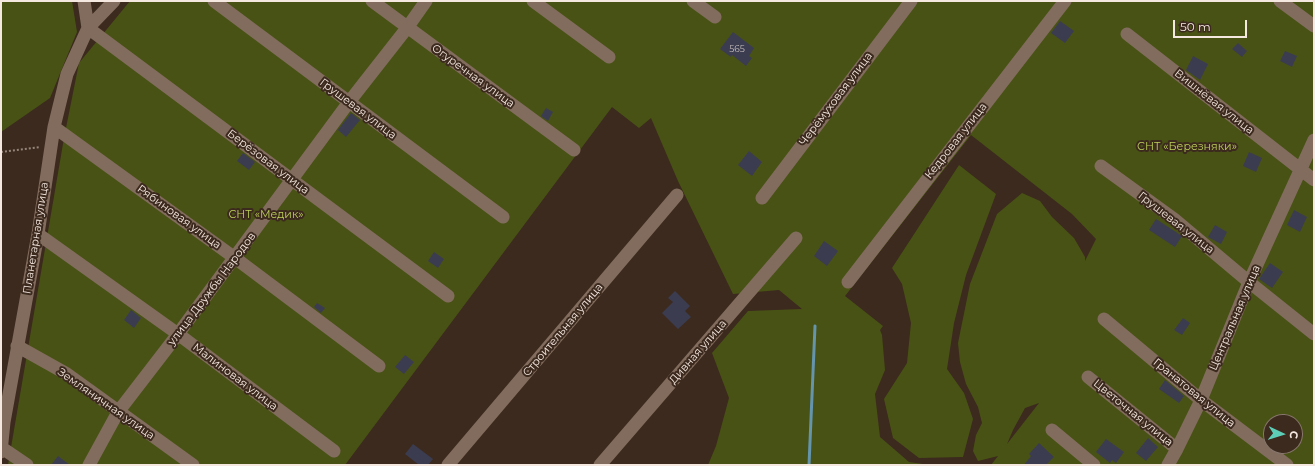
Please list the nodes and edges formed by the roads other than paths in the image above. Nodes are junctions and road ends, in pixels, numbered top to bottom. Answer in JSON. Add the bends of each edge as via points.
{"nodes":[{"id":1,"x":84,"y":1,"type":"edge"},
{"id":2,"x":114,"y":1,"type":"edge"},
{"id":3,"x":214,"y":1,"type":"edge"},
{"id":4,"x":372,"y":1,"type":"edge"},
{"id":5,"x":426,"y":1,"type":"edge"},
{"id":6,"x":533,"y":1,"type":"edge"},
{"id":7,"x":693,"y":1,"type":"edge"},
{"id":8,"x":911,"y":1,"type":"edge"},
{"id":9,"x":1065,"y":1,"type":"edge"},
{"id":10,"x":1280,"y":1,"type":"edge"},
{"id":11,"x":714,"y":17,"type":"dead end"},
{"id":12,"x":1314,"y":26,"type":"edge"},
{"id":13,"x":88,"y":28,"type":"junction"},
{"id":14,"x":407,"y":28,"type":"junction"},
{"id":15,"x":1127,"y":34,"type":"dead end"},
{"id":16,"x":609,"y":57,"type":"dead end"},
{"id":17,"x":349,"y":102,"type":"junction"},
{"id":18,"x":54,"y":127,"type":"junction"},
{"id":19,"x":1314,"y":140,"type":"edge"},
{"id":20,"x":574,"y":150,"type":"dead end"},
{"id":21,"x":1101,"y":166,"type":"dead end"},
{"id":22,"x":1301,"y":170,"type":"junction"},
{"id":23,"x":293,"y":180,"type":"junction"},
{"id":24,"x":1314,"y":180,"type":"edge"},
{"id":25,"x":677,"y":195,"type":"dead end"},
{"id":26,"x":762,"y":198,"type":"dead end"},
{"id":27,"x":503,"y":217,"type":"dead end"},
{"id":28,"x":38,"y":234,"type":"junction"},
{"id":29,"x":796,"y":238,"type":"dead end"},
{"id":30,"x":235,"y":258,"type":"junction"},
{"id":31,"x":848,"y":282,"type":"dead end"},
{"id":32,"x":1249,"y":282,"type":"junction"},
{"id":33,"x":448,"y":296,"type":"dead end"},
{"id":34,"x":1104,"y":319,"type":"dead end"},
{"id":35,"x":178,"y":334,"type":"junction"},
{"id":36,"x":1314,"y":334,"type":"edge"},
{"id":37,"x":17,"y":346,"type":"junction"},
{"id":38,"x":379,"y":366,"type":"dead end"},
{"id":39,"x":1088,"y":377,"type":"dead end"},
{"id":40,"x":1201,"y":400,"type":"junction"},
{"id":41,"x":118,"y":412,"type":"junction"},
{"id":42,"x":2,"y":422,"type":"edge"},
{"id":43,"x":1052,"y":430,"type":"dead end"},
{"id":44,"x":1177,"y":449,"type":"junction"},
{"id":45,"x":1,"y":450,"type":"edge"},
{"id":46,"x":334,"y":451,"type":"dead end"},
{"id":47,"x":27,"y":465,"type":"edge"},
{"id":48,"x":89,"y":465,"type":"edge"},
{"id":49,"x":193,"y":465,"type":"edge"},
{"id":50,"x":448,"y":465,"type":"edge"},
{"id":51,"x":600,"y":465,"type":"edge"},
{"id":52,"x":1094,"y":465,"type":"edge"},
{"id":53,"x":1168,"y":465,"type":"edge"},
{"id":54,"x":1287,"y":465,"type":"edge"}],
"edges":[{"from":1,"to":13,"type":"street"},
{"from":2,"to":13,"type":"street"},
{"from":3,"to":17,"type":"street","name":"Грушевая улица"},
{"from":4,"to":14,"type":"street","name":"Огуречная улица"},
{"from":5,"to":14,"type":"street","name":"улица Дружбы Народов"},
{"from":6,"to":16,"type":"street"},
{"from":7,"to":11,"type":"street"},
{"from":8,"to":26,"type":"street","name":"Черёмуховая улица"},
{"from":9,"to":31,"type":"street","name":"Кедровая улица"},
{"from":10,"to":12,"type":"street"},
{"from":13,"to":18,"type":"street","name":"Планетарная улица","via":[[67,74]]},
{"from":13,"to":23,"type":"street","name":"Берёзовая улица"},
{"from":14,"to":17,"type":"street","name":"улица Дружбы Народов"},
{"from":14,"to":20,"type":"street","name":"Огуречная улица"},
{"from":15,"to":22,"type":"street","name":"Вишнёвая улица"},
{"from":17,"to":23,"type":"street","name":"улица Дружбы Народов"},
{"from":17,"to":27,"type":"street","name":"Грушевая улица"},
{"from":18,"to":28,"type":"street","name":"Планетарная улица"},
{"from":18,"to":30,"type":"street","name":"Рябиновая улица"},
{"from":19,"to":22,"type":"street","name":"Центральная улица"},
{"from":21,"to":32,"type":"street","name":"Грушевая улица","via":[[1174,219]]},
{"from":22,"to":24,"type":"street"},
{"from":22,"to":32,"type":"street","name":"Центральная улица"},
{"from":23,"to":30,"type":"street","name":"улица Дружбы Народов"},
{"from":23,"to":33,"type":"street","name":"Берёзовая улица"},
{"from":25,"to":50,"type":"street","name":"Строительная улица"},
{"from":28,"to":35,"type":"street","name":"Малиновая улица"},
{"from":28,"to":37,"type":"street","name":"Планетарная улица"},
{"from":29,"to":51,"type":"street","name":"Дивная улица"},
{"from":30,"to":35,"type":"street","name":"улица Дружбы Народов"},
{"from":30,"to":38,"type":"street","name":"Рябиновая улица"},
{"from":32,"to":36,"type":"street","name":"Грушевая улица"},
{"from":32,"to":40,"type":"street","name":"Центральная улица"},
{"from":34,"to":40,"type":"street","name":"Гранатовая улица"},
{"from":35,"to":41,"type":"street","name":"улица Дружбы Народов"},
{"from":35,"to":46,"type":"street","name":"Малиновая улица"},
{"from":37,"to":41,"type":"street","name":"Земляничная улица","via":[[67,374]]},
{"from":37,"to":42,"type":"street","name":"Планетарная улица"},
{"from":39,"to":44,"type":"street","name":"Цветочная улица"},
{"from":40,"to":44,"type":"street","name":"Центральная улица"},
{"from":40,"to":54,"type":"street","name":"Гранатовая улица"},
{"from":41,"to":48,"type":"street","name":"улица Дружбы Народов"},
{"from":41,"to":49,"type":"street","name":"Земляничная улица"},
{"from":42,"to":45,"type":"street","name":"Планетарная улица"},
{"from":43,"to":52,"type":"street"},
{"from":44,"to":53,"type":"street","name":"Центральная улица"},
{"from":45,"to":47,"type":"street"}]}
